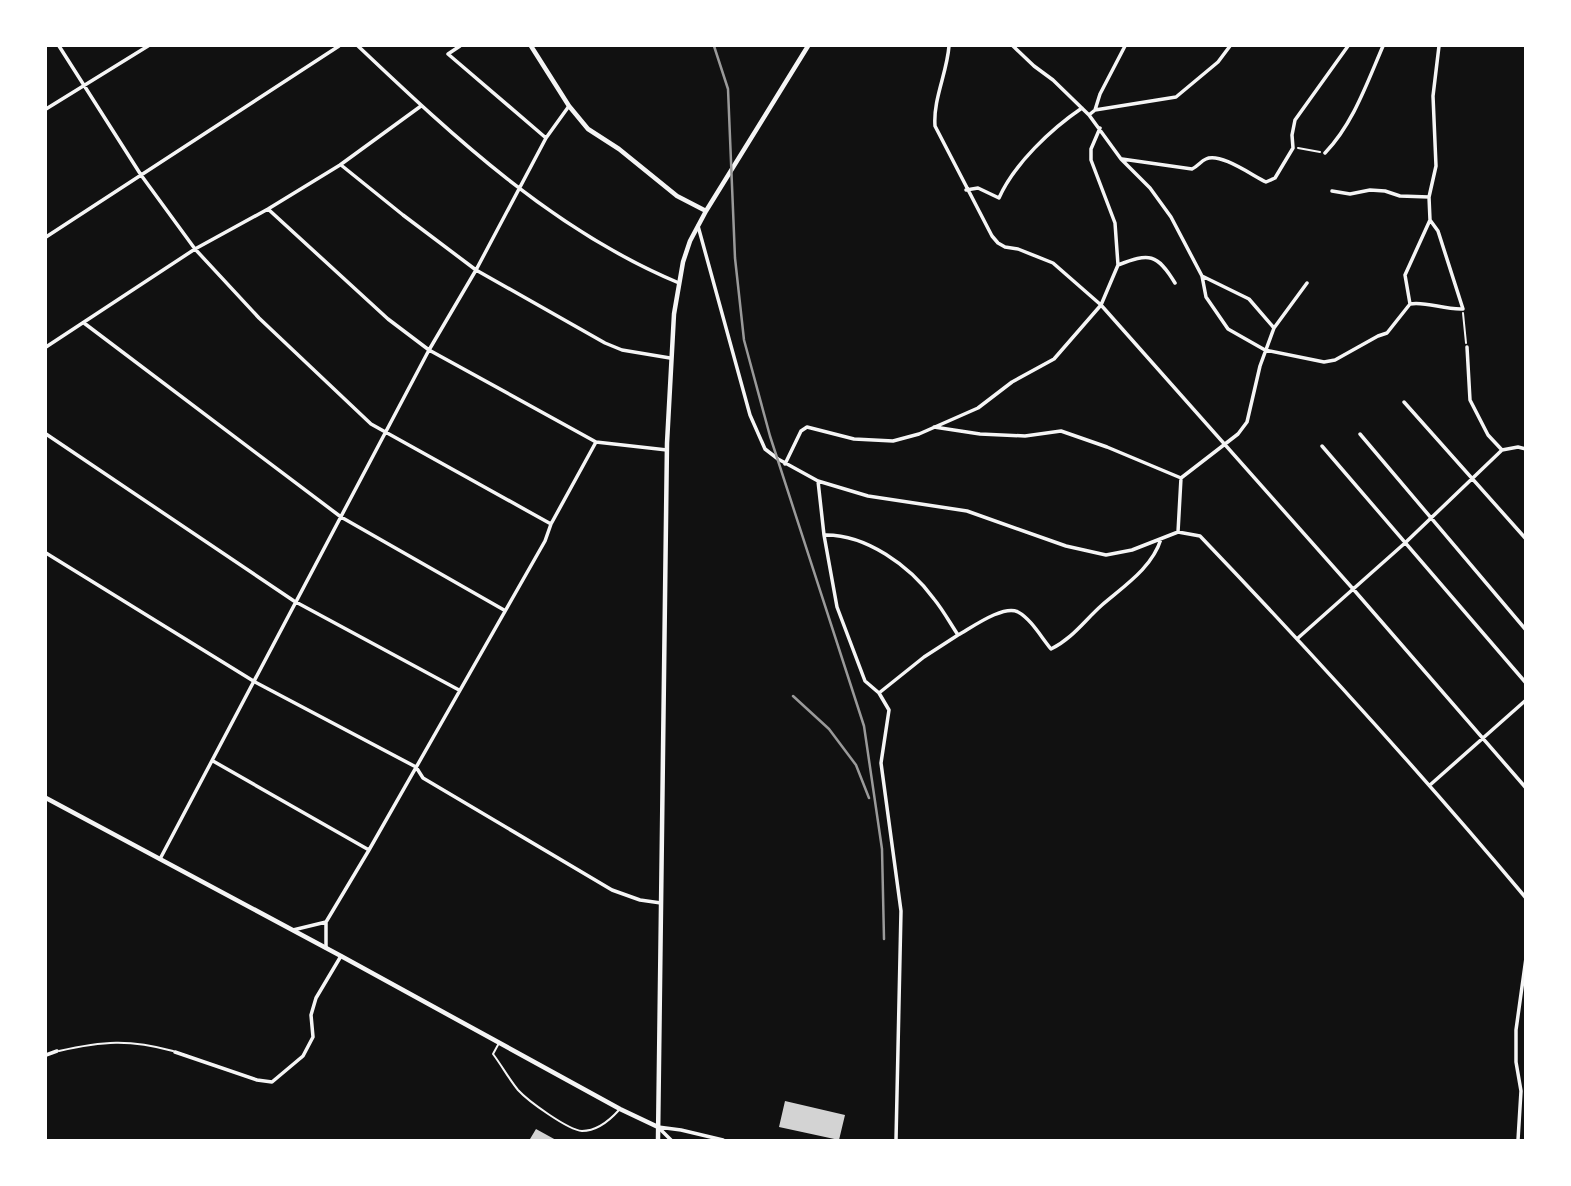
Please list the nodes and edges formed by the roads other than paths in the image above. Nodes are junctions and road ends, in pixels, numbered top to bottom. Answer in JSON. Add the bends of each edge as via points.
{"nodes":[{"id":1,"x":60,"y":46,"type":"edge"},
{"id":2,"x":148,"y":46,"type":"edge"},
{"id":3,"x":339,"y":46,"type":"edge"},
{"id":4,"x":358,"y":46,"type":"edge"},
{"id":5,"x":460,"y":46,"type":"edge"},
{"id":6,"x":531,"y":46,"type":"edge"},
{"id":7,"x":808,"y":46,"type":"edge"},
{"id":8,"x":948,"y":46,"type":"edge"},
{"id":9,"x":1013,"y":46,"type":"edge"},
{"id":10,"x":1125,"y":46,"type":"edge"},
{"id":11,"x":1230,"y":46,"type":"edge"},
{"id":12,"x":1348,"y":46,"type":"edge"},
{"id":13,"x":1383,"y":46,"type":"edge"},
{"id":14,"x":1439,"y":46,"type":"edge"},
{"id":15,"x":84,"y":85,"type":"junction"},
{"id":16,"x":421,"y":106,"type":"junction"},
{"id":17,"x":569,"y":106,"type":"junction"},
{"id":18,"x":1082,"y":108,"type":"junction"},
{"id":19,"x":46,"y":109,"type":"edge"},
{"id":20,"x":1095,"y":110,"type":"junction"},
{"id":21,"x":1089,"y":115,"type":"junction"},
{"id":22,"x":1100,"y":128,"type":"junction"},
{"id":23,"x":546,"y":138,"type":"junction"},
{"id":24,"x":1325,"y":153,"type":"road end"},
{"id":25,"x":1121,"y":159,"type":"junction"},
{"id":26,"x":340,"y":164,"type":"junction"},
{"id":27,"x":141,"y":174,"type":"junction"},
{"id":28,"x":519,"y":190,"type":"junction"},
{"id":29,"x":967,"y":190,"type":"junction"},
{"id":30,"x":1332,"y":191,"type":"dead end"},
{"id":31,"x":1429,"y":197,"type":"junction"},
{"id":32,"x":268,"y":209,"type":"junction"},
{"id":33,"x":706,"y":211,"type":"junction"},
{"id":34,"x":1430,"y":220,"type":"junction"},
{"id":35,"x":698,"y":226,"type":"junction"},
{"id":36,"x":46,"y":236,"type":"edge"},
{"id":37,"x":195,"y":249,"type":"junction"},
{"id":38,"x":1118,"y":265,"type":"junction"},
{"id":39,"x":476,"y":270,"type":"junction"},
{"id":40,"x":1202,"y":276,"type":"junction"},
{"id":41,"x":679,"y":283,"type":"junction"},
{"id":42,"x":1175,"y":283,"type":"dead end"},
{"id":43,"x":1307,"y":283,"type":"dead end"},
{"id":44,"x":1410,"y":304,"type":"junction"},
{"id":45,"x":1101,"y":305,"type":"junction"},
{"id":46,"x":84,"y":323,"type":"junction"},
{"id":47,"x":1274,"y":328,"type":"junction"},
{"id":48,"x":46,"y":347,"type":"edge"},
{"id":49,"x":1466,"y":347,"type":"road end"},
{"id":50,"x":429,"y":350,"type":"junction"},
{"id":51,"x":1265,"y":351,"type":"junction"},
{"id":52,"x":670,"y":358,"type":"junction"},
{"id":53,"x":1404,"y":402,"type":"dead end"},
{"id":54,"x":934,"y":427,"type":"junction"},
{"id":55,"x":385,"y":431,"type":"junction"},
{"id":56,"x":46,"y":434,"type":"edge"},
{"id":57,"x":1360,"y":434,"type":"dead end"},
{"id":58,"x":596,"y":442,"type":"junction"},
{"id":59,"x":1226,"y":444,"type":"junction"},
{"id":60,"x":1322,"y":446,"type":"dead end"},
{"id":61,"x":1525,"y":449,"type":"edge"},
{"id":62,"x":667,"y":450,"type":"junction"},
{"id":63,"x":1502,"y":450,"type":"junction"},
{"id":64,"x":785,"y":464,"type":"junction"},
{"id":65,"x":1181,"y":478,"type":"junction"},
{"id":66,"x":1471,"y":480,"type":"junction"},
{"id":67,"x":818,"y":481,"type":"junction"},
{"id":68,"x":341,"y":517,"type":"junction"},
{"id":69,"x":1430,"y":519,"type":"junction"},
{"id":70,"x":551,"y":524,"type":"junction"},
{"id":71,"x":1178,"y":532,"type":"junction"},
{"id":72,"x":824,"y":535,"type":"junction"},
{"id":73,"x":1161,"y":539,"type":"junction"},
{"id":74,"x":1525,"y":539,"type":"edge"},
{"id":75,"x":1405,"y":543,"type":"junction"},
{"id":76,"x":46,"y":553,"type":"edge"},
{"id":77,"x":1354,"y":590,"type":"junction"},
{"id":78,"x":294,"y":601,"type":"junction"},
{"id":79,"x":504,"y":610,"type":"junction"},
{"id":80,"x":1525,"y":630,"type":"edge"},
{"id":81,"x":958,"y":635,"type":"junction"},
{"id":82,"x":1298,"y":638,"type":"junction"},
{"id":83,"x":255,"y":682,"type":"junction"},
{"id":84,"x":1525,"y":683,"type":"edge"},
{"id":85,"x":459,"y":690,"type":"junction"},
{"id":86,"x":879,"y":693,"type":"junction"},
{"id":87,"x":1525,"y":700,"type":"edge"},
{"id":88,"x":1483,"y":739,"type":"junction"},
{"id":89,"x":212,"y":761,"type":"junction"},
{"id":90,"x":416,"y":767,"type":"junction"},
{"id":91,"x":1430,"y":785,"type":"junction"},
{"id":92,"x":1525,"y":788,"type":"edge"},
{"id":93,"x":46,"y":797,"type":"edge"},
{"id":94,"x":369,"y":850,"type":"junction"},
{"id":95,"x":160,"y":859,"type":"junction"},
{"id":96,"x":1525,"y":898,"type":"edge"},
{"id":97,"x":661,"y":903,"type":"junction"},
{"id":98,"x":326,"y":922,"type":"junction"},
{"id":99,"x":293,"y":930,"type":"junction"},
{"id":100,"x":326,"y":948,"type":"junction"},
{"id":101,"x":341,"y":956,"type":"junction"},
{"id":102,"x":1525,"y":958,"type":"edge"},
{"id":103,"x":499,"y":1042,"type":"junction"},
{"id":104,"x":57,"y":1051,"type":"joint"},
{"id":105,"x":175,"y":1052,"type":"joint"},
{"id":106,"x":46,"y":1055,"type":"edge"},
{"id":107,"x":620,"y":1109,"type":"junction"},
{"id":108,"x":658,"y":1127,"type":"junction"},
{"id":109,"x":658,"y":1140,"type":"edge"},
{"id":110,"x":671,"y":1140,"type":"edge"},
{"id":111,"x":723,"y":1140,"type":"edge"},
{"id":112,"x":897,"y":1140,"type":"edge"},
{"id":113,"x":1518,"y":1140,"type":"edge"}],
"edges":[{"from":1,"to":15,"type":"street"},
{"from":2,"to":15,"type":"street"},
{"from":3,"to":27,"type":"street"},
{"from":4,"to":16,"type":"street"},
{"from":5,"to":23,"type":"street","via":[[448,54]]},
{"from":6,"to":17,"type":"street"},
{"from":7,"to":33,"type":"street"},
{"from":8,"to":29,"type":"street","via":[[935,126]]},
{"from":9,"to":18,"type":"street"},
{"from":10,"to":20,"type":"street"},
{"from":11,"to":20,"type":"street","via":[[1176,97]]},
{"from":12,"to":25,"type":"street","via":[[1295,120],[1293,148],[1275,178],[1266,182],[1213,157],[1192,169]]},
{"from":13,"to":24,"type":"street","via":[[1351,117]]},
{"from":14,"to":31,"type":"street","via":[[1433,96],[1436,166]]},
{"from":15,"to":19,"type":"street"},
{"from":15,"to":27,"type":"street"},
{"from":16,"to":26,"type":"street"},
{"from":16,"to":28,"type":"street"},
{"from":17,"to":23,"type":"street"},
{"from":17,"to":33,"type":"street","via":[[588,129],[677,196]]},
{"from":18,"to":21,"type":"street"},
{"from":18,"to":29,"type":"street","via":[[1061,122],[1007,181],[999,198],[978,188]]},
{"from":20,"to":21,"type":"street"},
{"from":21,"to":22,"type":"street"},
{"from":22,"to":25,"type":"street"},
{"from":22,"to":38,"type":"street","via":[[1091,160],[1115,223]]},
{"from":23,"to":28,"type":"street"},
{"from":25,"to":40,"type":"street","via":[[1171,217]]},
{"from":26,"to":32,"type":"street"},
{"from":26,"to":39,"type":"street"},
{"from":27,"to":36,"type":"street"},
{"from":27,"to":37,"type":"street"},
{"from":28,"to":39,"type":"street"},
{"from":28,"to":41,"type":"street","via":[[624,257]]},
{"from":29,"to":45,"type":"street","via":[[998,243],[1053,263]]},
{"from":30,"to":31,"type":"street"},
{"from":31,"to":34,"type":"street"},
{"from":32,"to":37,"type":"street"},
{"from":32,"to":50,"type":"street"},
{"from":33,"to":35,"type":"street"},
{"from":34,"to":44,"type":"street","via":[[1405,275]]},
{"from":34,"to":44,"type":"street","via":[[1438,231],[1463,309]]},
{"from":35,"to":41,"type":"street"},
{"from":35,"to":64,"type":"street","via":[[750,415],[765,449]]},
{"from":37,"to":46,"type":"street"},
{"from":37,"to":55,"type":"street","via":[[268,327],[371,424]]},
{"from":38,"to":42,"type":"street","via":[[1150,256],[1168,270]]},
{"from":38,"to":45,"type":"street"},
{"from":39,"to":50,"type":"street"},
{"from":39,"to":52,"type":"street","via":[[605,343]]},
{"from":40,"to":47,"type":"street","via":[[1249,299]]},
{"from":40,"to":51,"type":"street","via":[[1206,297],[1228,329]]},
{"from":41,"to":52,"type":"street"},
{"from":43,"to":47,"type":"street"},
{"from":44,"to":51,"type":"street","via":[[1387,334],[1335,360]]},
{"from":45,"to":54,"type":"street","via":[[1054,359],[978,408]]},
{"from":45,"to":59,"type":"street"},
{"from":46,"to":48,"type":"street"},
{"from":46,"to":68,"type":"street"},
{"from":47,"to":51,"type":"street"},
{"from":49,"to":63,"type":"street","via":[[1471,400],[1488,435]]},
{"from":50,"to":55,"type":"street"},
{"from":50,"to":58,"type":"street"},
{"from":51,"to":59,"type":"street","via":[[1247,422]]},
{"from":52,"to":62,"type":"street"},
{"from":53,"to":66,"type":"street"},
{"from":54,"to":64,"type":"street","via":[[892,441],[854,439],[807,427]]},
{"from":54,"to":65,"type":"street","via":[[1025,436],[1061,431]]},
{"from":55,"to":68,"type":"street"},
{"from":55,"to":70,"type":"street"},
{"from":56,"to":78,"type":"street"},
{"from":57,"to":69,"type":"street"},
{"from":58,"to":62,"type":"street"},
{"from":58,"to":70,"type":"street"},
{"from":59,"to":65,"type":"street"},
{"from":59,"to":77,"type":"street"},
{"from":60,"to":75,"type":"street"},
{"from":61,"to":63,"type":"street"},
{"from":62,"to":97,"type":"street"},
{"from":63,"to":66,"type":"street"},
{"from":64,"to":67,"type":"street"},
{"from":65,"to":71,"type":"street"},
{"from":66,"to":69,"type":"street"},
{"from":66,"to":74,"type":"street"},
{"from":67,"to":72,"type":"street"},
{"from":67,"to":73,"type":"street","via":[[868,496],[967,511],[1106,555]]},
{"from":68,"to":78,"type":"street"},
{"from":68,"to":79,"type":"street"},
{"from":69,"to":75,"type":"street"},
{"from":69,"to":80,"type":"street"},
{"from":70,"to":79,"type":"street"},
{"from":71,"to":73,"type":"street"},
{"from":71,"to":82,"type":"street","via":[[1200,536]]},
{"from":72,"to":81,"type":"street","via":[[840,534],[860,541],[889,558],[934,598]]},
{"from":72,"to":86,"type":"street","via":[[837,607],[864,681]]},
{"from":73,"to":81,"type":"street","via":[[1152,559],[1120,592],[1051,649],[1023,615],[1011,609]]},
{"from":75,"to":77,"type":"street"},
{"from":75,"to":84,"type":"street"},
{"from":76,"to":83,"type":"street"},
{"from":77,"to":82,"type":"street"},
{"from":77,"to":88,"type":"street"},
{"from":78,"to":83,"type":"street"},
{"from":78,"to":85,"type":"street"},
{"from":79,"to":85,"type":"street"},
{"from":81,"to":86,"type":"street"},
{"from":82,"to":91,"type":"street"},
{"from":83,"to":89,"type":"street"},
{"from":83,"to":90,"type":"street"},
{"from":85,"to":90,"type":"street"},
{"from":86,"to":112,"type":"street","via":[[890,710],[881,763],[901,911]]},
{"from":87,"to":88,"type":"street"},
{"from":88,"to":91,"type":"street"},
{"from":88,"to":92,"type":"street"},
{"from":89,"to":94,"type":"street"},
{"from":89,"to":95,"type":"street"},
{"from":90,"to":94,"type":"street"},
{"from":90,"to":97,"type":"street","via":[[423,778],[612,890]]},
{"from":91,"to":96,"type":"street"},
{"from":93,"to":95,"type":"street"},
{"from":94,"to":98,"type":"street"},
{"from":95,"to":99,"type":"street"},
{"from":97,"to":108,"type":"street"},
{"from":98,"to":99,"type":"street"},
{"from":98,"to":100,"type":"street"},
{"from":99,"to":100,"type":"street"},
{"from":100,"to":101,"type":"street"},
{"from":101,"to":103,"type":"street"},
{"from":101,"to":105,"type":"street","via":[[316,999],[311,1014],[313,1037],[303,1055],[272,1082]]},
{"from":102,"to":113,"type":"street","via":[[1516,1030],[1521,1090]]},
{"from":103,"to":107,"type":"street"},
{"from":103,"to":107,"type":"lane","via":[[494,1054],[519,1091],[562,1123],[582,1131],[609,1121]]},
{"from":104,"to":105,"type":"lane","via":[[101,1042],[144,1043]]},
{"from":104,"to":106,"type":"street"},
{"from":107,"to":108,"type":"street"},
{"from":108,"to":109,"type":"street"},
{"from":108,"to":110,"type":"street"},
{"from":108,"to":111,"type":"street"}]}
